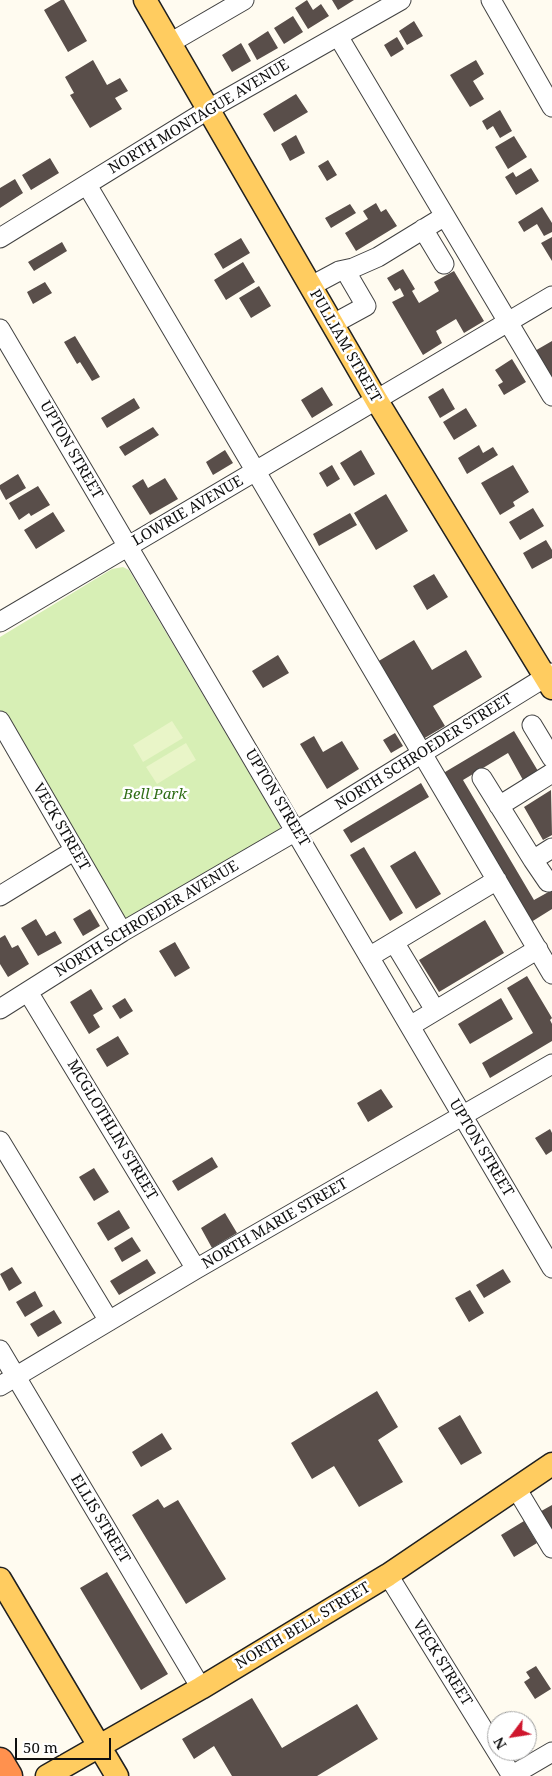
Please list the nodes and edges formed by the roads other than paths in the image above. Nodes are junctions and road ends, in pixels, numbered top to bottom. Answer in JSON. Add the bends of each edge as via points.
{"nodes":[{"id":1,"x":145,"y":0,"type":"edge"},
{"id":2,"x":244,"y":0,"type":"edge"},
{"id":3,"x":401,"y":0,"type":"edge"},
{"id":4,"x":491,"y":0,"type":"edge"},
{"id":5,"x":338,"y":36,"type":"junction"},
{"id":6,"x":170,"y":43,"type":"junction"},
{"id":7,"x":552,"y":106,"type":"edge"},
{"id":8,"x":209,"y":109,"type":"junction"},
{"id":9,"x":87,"y":185,"type":"junction"},
{"id":10,"x":445,"y":216,"type":"junction"},
{"id":11,"x":423,"y":229,"type":"junction"},
{"id":12,"x":0,"y":238,"type":"edge"},
{"id":13,"x":444,"y":264,"type":"dead end"},
{"id":14,"x":345,"y":270,"type":"junction"},
{"id":15,"x":311,"y":286,"type":"junction"},
{"id":16,"x":552,"y":296,"type":"edge"},
{"id":17,"x":508,"y":322,"type":"junction"},
{"id":18,"x":333,"y":324,"type":"junction"},
{"id":19,"x":0,"y":329,"type":"edge"},
{"id":20,"x":552,"y":396,"type":"edge"},
{"id":21,"x":377,"y":401,"type":"junction"},
{"id":22,"x":256,"y":472,"type":"junction"},
{"id":23,"x":128,"y":546,"type":"junction"},
{"id":24,"x":0,"y":622,"type":"edge"},
{"id":25,"x":550,"y":679,"type":"edge"},
{"id":26,"x":0,"y":721,"type":"edge"},
{"id":27,"x":532,"y":725,"type":"dead end"},
{"id":28,"x":422,"y":753,"type":"junction"},
{"id":29,"x":552,"y":758,"type":"edge"},
{"id":30,"x":552,"y":773,"type":"edge"},
{"id":31,"x":482,"y":778,"type":"dead end"},
{"id":32,"x":499,"y":806,"type":"junction"},
{"id":33,"x":296,"y":831,"type":"junction"},
{"id":34,"x":552,"y":848,"type":"edge"},
{"id":35,"x":75,"y":850,"type":"junction"},
{"id":36,"x":533,"y":860,"type":"junction"},
{"id":37,"x":497,"y":880,"type":"junction"},
{"id":38,"x":548,"y":882,"type":"dead end"},
{"id":39,"x":0,"y":896,"type":"edge"},
{"id":40,"x":122,"y":932,"type":"junction"},
{"id":41,"x":394,"y":942,"type":"junction"},
{"id":42,"x":369,"y":957,"type":"junction"},
{"id":43,"x":547,"y":961,"type":"edge"},
{"id":44,"x":28,"y":992,"type":"junction"},
{"id":45,"x":0,"y":1009,"type":"edge"},
{"id":46,"x":435,"y":1010,"type":"junction"},
{"id":47,"x":410,"y":1026,"type":"junction"},
{"id":48,"x":552,"y":1064,"type":"edge"},
{"id":49,"x":462,"y":1116,"type":"junction"},
{"id":50,"x":0,"y":1141,"type":"edge"},
{"id":51,"x":552,"y":1268,"type":"edge"},
{"id":52,"x":196,"y":1269,"type":"junction"},
{"id":53,"x":109,"y":1321,"type":"junction"},
{"id":54,"x":0,"y":1350,"type":"edge"},
{"id":55,"x":16,"y":1376,"type":"junction"},
{"id":56,"x":0,"y":1386,"type":"edge"},
{"id":57,"x":552,"y":1464,"type":"edge"},
{"id":58,"x":516,"y":1488,"type":"junction"},
{"id":59,"x":552,"y":1548,"type":"edge"},
{"id":60,"x":388,"y":1575,"type":"junction"},
{"id":61,"x":0,"y":1579,"type":"edge"},
{"id":62,"x":201,"y":1688,"type":"junction"},
{"id":63,"x":99,"y":1746,"type":"junction"},
{"id":64,"x":552,"y":1752,"type":"edge"},
{"id":65,"x":0,"y":1761,"type":"edge"},
{"id":66,"x":9,"y":1776,"type":"edge"},
{"id":67,"x":48,"y":1776,"type":"edge"},
{"id":68,"x":117,"y":1776,"type":"edge"},
{"id":69,"x":511,"y":1776,"type":"edge"}],
"edges":[{"from":1,"to":6,"type":"main road","name":"PULLIAM STREET"},
{"from":2,"to":6,"type":"street"},
{"from":3,"to":5,"type":"street","name":"NORTH MONTAGUE AVENUE"},
{"from":4,"to":7,"type":"street"},
{"from":5,"to":8,"type":"street","name":"NORTH MONTAGUE AVENUE"},
{"from":5,"to":10,"type":"street"},
{"from":6,"to":8,"type":"main road","name":"PULLIAM STREET"},
{"from":8,"to":9,"type":"street","name":"NORTH MONTAGUE AVENUE"},
{"from":8,"to":15,"type":"main road","name":"PULLIAM STREET"},
{"from":9,"to":12,"type":"street","name":"NORTH MONTAGUE AVENUE"},
{"from":9,"to":22,"type":"street"},
{"from":10,"to":11,"type":"street"},
{"from":10,"to":17,"type":"street"},
{"from":11,"to":13,"type":"street"},
{"from":11,"to":14,"type":"street","via":[[378,257]]},
{"from":14,"to":15,"type":"street"},
{"from":14,"to":18,"type":"street","via":[[366,306]]},
{"from":15,"to":18,"type":"main road","name":"PULLIAM STREET"},
{"from":16,"to":17,"type":"street","name":"LOWRIE AVENUE"},
{"from":17,"to":20,"type":"street"},
{"from":17,"to":21,"type":"street","name":"LOWRIE AVENUE"},
{"from":18,"to":21,"type":"main road","name":"PULLIAM STREET"},
{"from":19,"to":23,"type":"street","name":"UPTON STREET"},
{"from":21,"to":22,"type":"street","name":"LOWRIE AVENUE"},
{"from":21,"to":25,"type":"main road","name":"PULLIAM STREET"},
{"from":22,"to":23,"type":"street","name":"LOWRIE AVENUE"},
{"from":22,"to":28,"type":"street"},
{"from":23,"to":24,"type":"street","name":"LOWRIE AVENUE"},
{"from":23,"to":33,"type":"street","name":"UPTON STREET"},
{"from":25,"to":28,"type":"street","name":"NORTH SCHROEDER STREET"},
{"from":26,"to":35,"type":"street","name":"VECK STREET"},
{"from":27,"to":29,"type":"street"},
{"from":28,"to":33,"type":"street","name":"NORTH SCHROEDER STREET"},
{"from":28,"to":37,"type":"street"},
{"from":30,"to":32,"type":"street"},
{"from":31,"to":32,"type":"street"},
{"from":32,"to":36,"type":"street"},
{"from":33,"to":40,"type":"street","name":"NORTH SCHROEDER AVENUE"},
{"from":33,"to":42,"type":"street","name":"UPTON STREET"},
{"from":34,"to":36,"type":"street"},
{"from":35,"to":39,"type":"street"},
{"from":35,"to":40,"type":"street","name":"VECK STREET"},
{"from":36,"to":38,"type":"street"},
{"from":37,"to":41,"type":"street"},
{"from":37,"to":43,"type":"street"},
{"from":40,"to":44,"type":"street","name":"NORTH SCHROEDER AVENUE"},
{"from":41,"to":42,"type":"street"},
{"from":41,"to":46,"type":"street"},
{"from":42,"to":47,"type":"street","name":"UPTON STREET"},
{"from":43,"to":46,"type":"street"},
{"from":44,"to":45,"type":"street","name":"NORTH SCHROEDER AVENUE"},
{"from":44,"to":52,"type":"street","name":"MCGLOTHLIN STREET"},
{"from":46,"to":47,"type":"street"},
{"from":47,"to":49,"type":"street","name":"UPTON STREET"},
{"from":48,"to":49,"type":"street","name":"NORTH MARIE STREET"},
{"from":49,"to":51,"type":"street","name":"UPTON STREET"},
{"from":49,"to":52,"type":"street","name":"NORTH MARIE STREET"},
{"from":50,"to":53,"type":"street"},
{"from":52,"to":53,"type":"street","name":"NORTH MARIE STREET"},
{"from":53,"to":55,"type":"street","name":"NORTH MARIE STREET"},
{"from":54,"to":55,"type":"street","name":"ELLIS STREET"},
{"from":55,"to":56,"type":"street","name":"NORTH MARIE STREET"},
{"from":55,"to":62,"type":"street","name":"ELLIS STREET"},
{"from":57,"to":58,"type":"main road","name":"NORTH BELL STREET"},
{"from":58,"to":59,"type":"street"},
{"from":58,"to":60,"type":"main road","name":"NORTH BELL STREET"},
{"from":60,"to":62,"type":"main road","name":"NORTH BELL STREET"},
{"from":60,"to":69,"type":"street","name":"VECK STREET"},
{"from":61,"to":63,"type":"main road"},
{"from":62,"to":63,"type":"main road","name":"NORTH BELL STREET"},
{"from":63,"to":67,"type":"main road","name":"NORTH BELL STREET"},
{"from":63,"to":68,"type":"main road"},
{"from":64,"to":69,"type":"street"},
{"from":65,"to":66,"type":"highway"}]}
